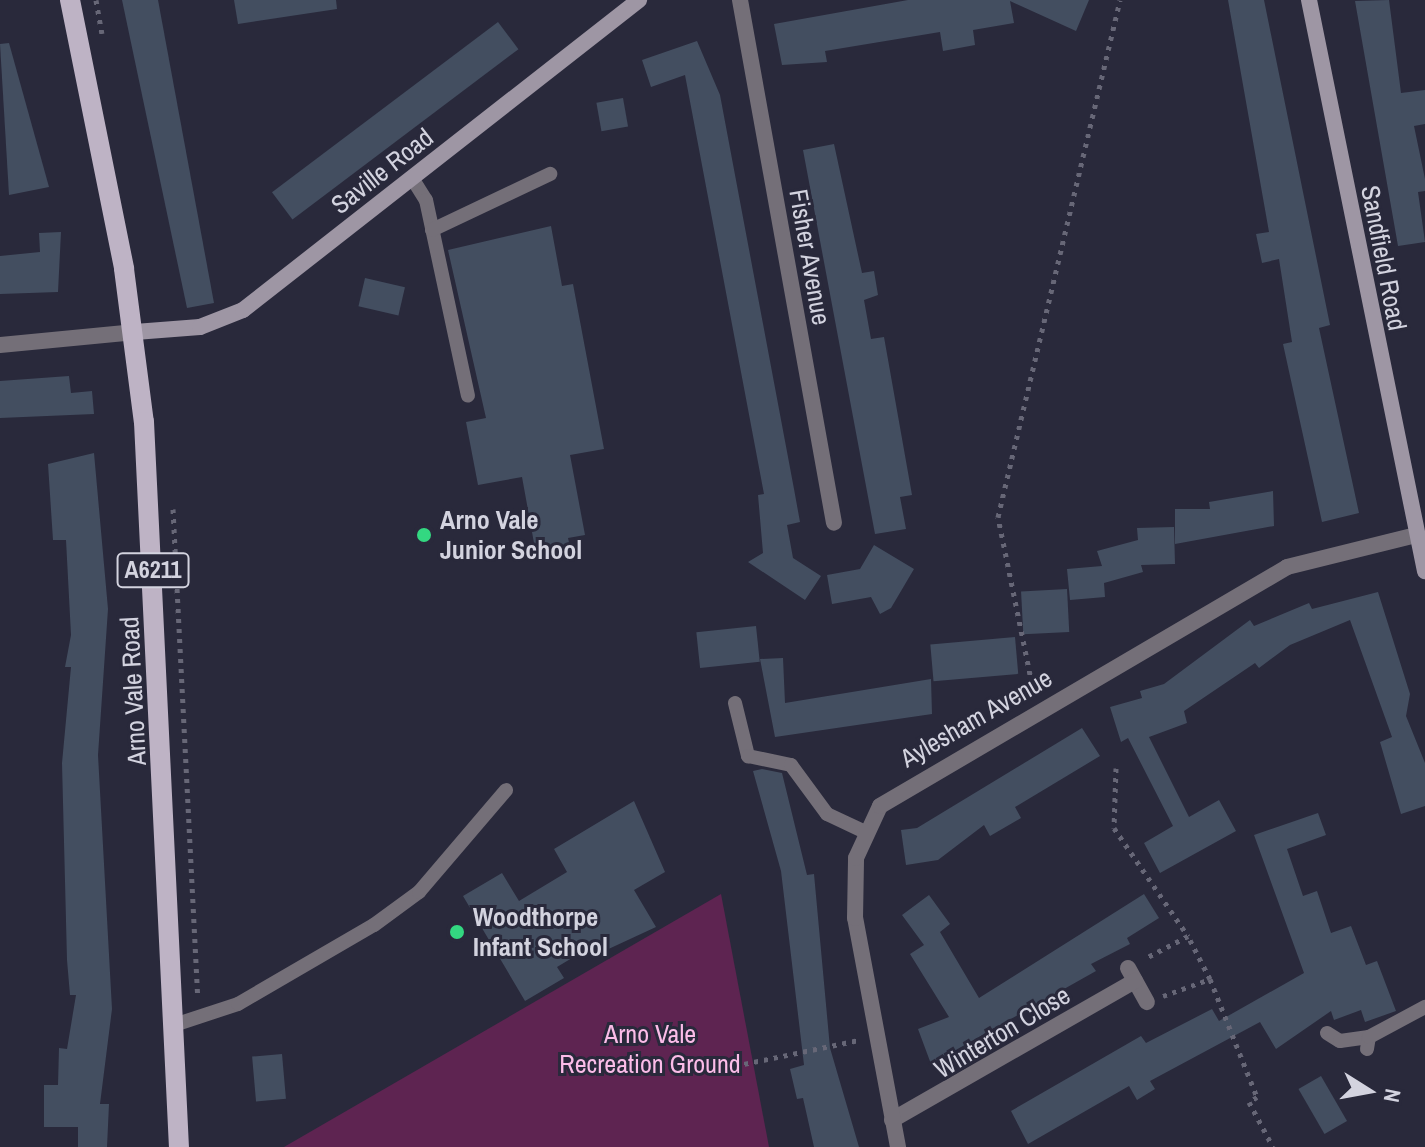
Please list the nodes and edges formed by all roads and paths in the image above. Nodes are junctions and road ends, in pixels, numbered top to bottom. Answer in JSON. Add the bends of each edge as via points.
{"nodes":[{"id":1,"x":70,"y":0,"type":"edge"},
{"id":2,"x":639,"y":0,"type":"edge"},
{"id":3,"x":740,"y":0,"type":"edge"},
{"id":4,"x":1120,"y":0,"type":"edge"},
{"id":5,"x":1309,"y":0,"type":"edge"},
{"id":6,"x":550,"y":174,"type":"dead end"},
{"id":7,"x":412,"y":178,"type":"junction"},
{"id":8,"x":432,"y":230,"type":"junction"},
{"id":9,"x":135,"y":332,"type":"junction"},
{"id":10,"x":0,"y":345,"type":"edge"},
{"id":11,"x":468,"y":396,"type":"dead end"},
{"id":12,"x":834,"y":523,"type":"dead end"},
{"id":13,"x":1416,"y":535,"type":"junction"},
{"id":14,"x":1425,"y":571,"type":"edge"},
{"id":15,"x":735,"y":703,"type":"dead end"},
{"id":16,"x":1037,"y":711,"type":"junction"},
{"id":17,"x":1116,"y":768,"type":"dead end"},
{"id":18,"x":506,"y":790,"type":"dead end"},
{"id":19,"x":865,"y":832,"type":"junction"},
{"id":20,"x":1188,"y":936,"type":"junction"},
{"id":21,"x":1131,"y":974,"type":"junction"},
{"id":22,"x":1210,"y":979,"type":"junction"},
{"id":23,"x":1147,"y":1002,"type":"joint"},
{"id":24,"x":1425,"y":1007,"type":"edge"},
{"id":25,"x":174,"y":1025,"type":"junction"},
{"id":26,"x":1327,"y":1033,"type":"dead end"},
{"id":27,"x":873,"y":1037,"type":"junction"},
{"id":28,"x":715,"y":1070,"type":"dead end"},
{"id":29,"x":892,"y":1120,"type":"junction"},
{"id":30,"x":179,"y":1147,"type":"edge"},
{"id":31,"x":898,"y":1147,"type":"edge"},
{"id":32,"x":1273,"y":1147,"type":"edge"}],
"edges":[{"from":1,"to":9,"type":"main road","name":"Arno Vale Road","number":"A6211"},
{"from":2,"to":7,"type":"street","name":"Saville Road"},
{"from":3,"to":12,"type":"street","name":"Fisher Avenue"},
{"from":4,"to":16,"type":"path","via":[[998,517]]},
{"from":5,"to":13,"type":"street","name":"Sandfield Road"},
{"from":6,"to":8,"type":"lane"},
{"from":7,"to":8,"type":"lane"},
{"from":7,"to":9,"type":"street","name":"Saville Road","via":[[243,310],[200,327]]},
{"from":8,"to":11,"type":"lane"},
{"from":9,"to":10,"type":"street"},
{"from":9,"to":25,"type":"main road","name":"Arno Vale Road","number":"A6211"},
{"from":13,"to":14,"type":"street","name":"Sandfield Road"},
{"from":13,"to":16,"type":"street","name":"Aylesham Avenue","via":[[1287,567]]},
{"from":15,"to":19,"type":"lane","via":[[748,756],[791,765],[827,814]]},
{"from":16,"to":19,"type":"street","name":"Aylesham Avenue","via":[[890,797]]},
{"from":17,"to":20,"type":"path","via":[[1114,828]]},
{"from":18,"to":25,"type":"lane","via":[[419,892],[374,925],[238,1004]]},
{"from":19,"to":27,"type":"street","name":"Aylesham Avenue","via":[[856,858],[855,918]]},
{"from":20,"to":21,"type":"path"},
{"from":20,"to":22,"type":"path"},
{"from":21,"to":23,"type":"street"},
{"from":21,"to":29,"type":"street","name":"Winterton Close"},
{"from":22,"to":23,"type":"path"},
{"from":22,"to":32,"type":"path","via":[[1257,1097],[1249,1102]]},
{"from":24,"to":26,"type":"lane","via":[[1368,1043],[1340,1041]]},
{"from":25,"to":30,"type":"main road","name":"Arno Vale Road","number":"A6211"},
{"from":27,"to":28,"type":"path"},
{"from":27,"to":29,"type":"street","name":"Aylesham Avenue"},
{"from":29,"to":31,"type":"street","name":"Aylesham Avenue"}]}
